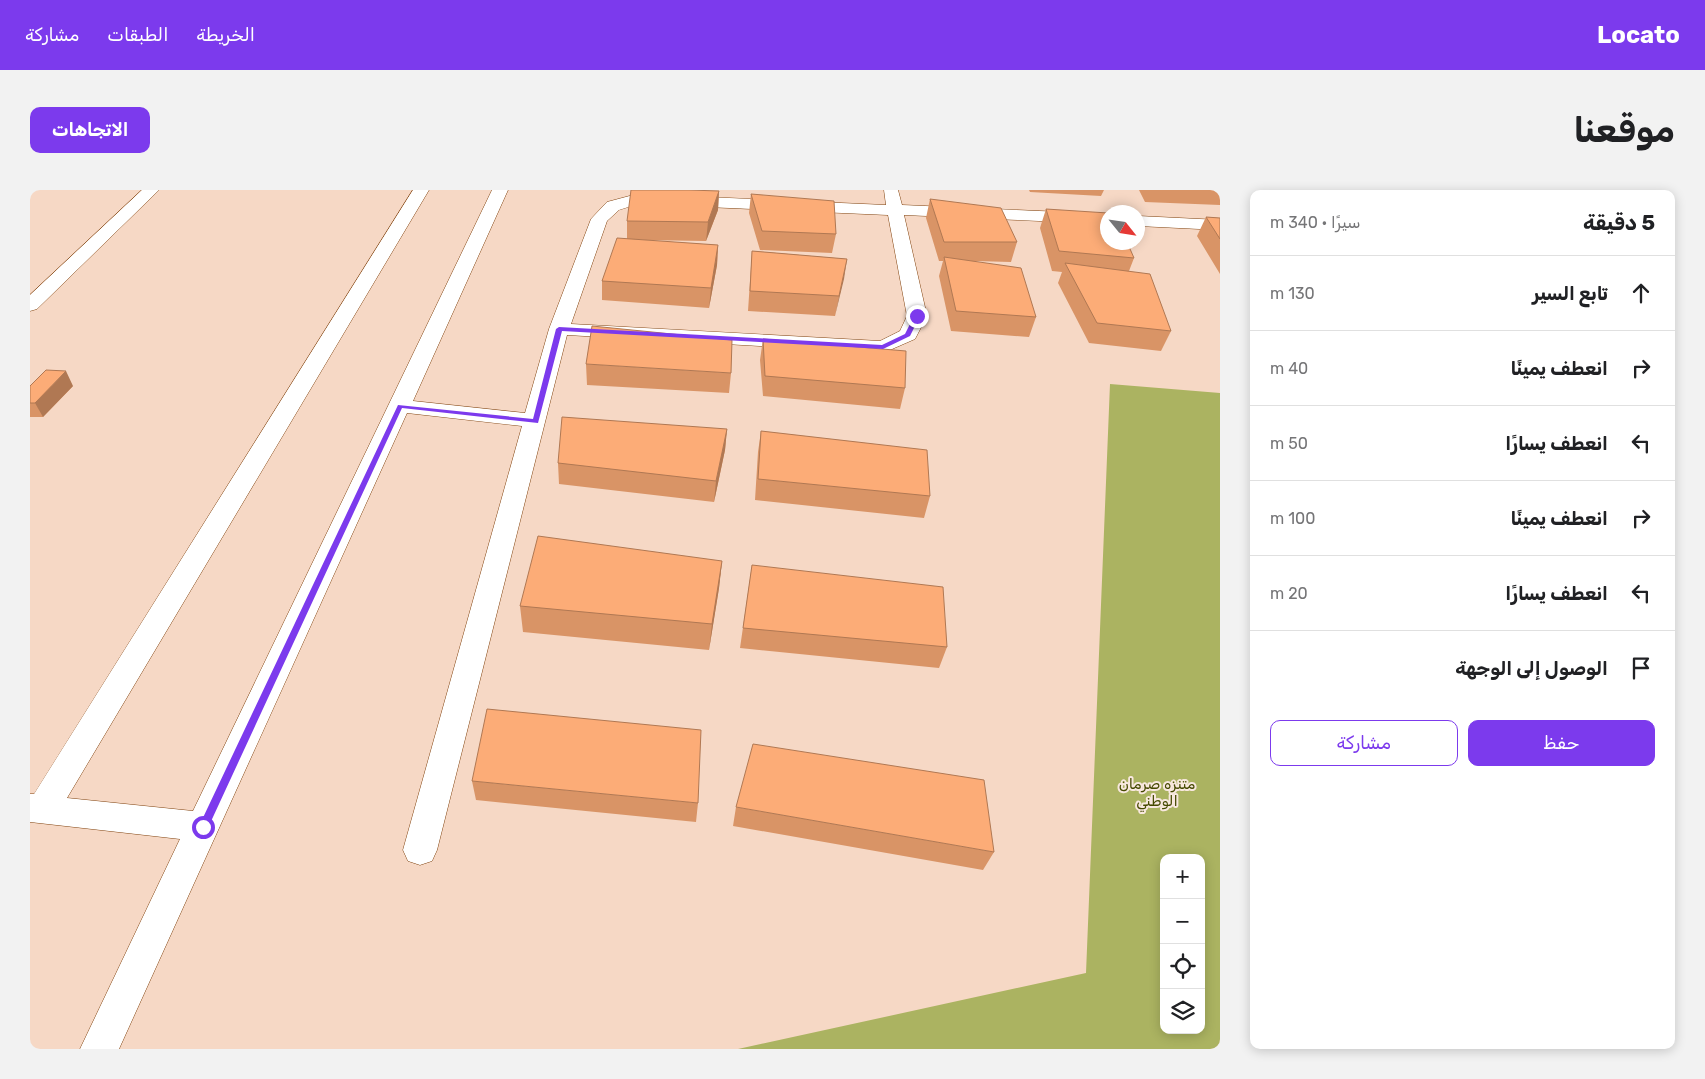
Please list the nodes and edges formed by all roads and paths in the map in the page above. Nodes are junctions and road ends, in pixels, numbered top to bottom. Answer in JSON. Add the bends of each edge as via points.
{"nodes":[{"id":1,"x":151,"y":190,"type":"edge"},
{"id":2,"x":421,"y":190,"type":"edge"},
{"id":3,"x":500,"y":190,"type":"edge"},
{"id":4,"x":892,"y":200,"type":"edge"},
{"id":5,"x":1100,"y":218,"type":"edge"},
{"id":6,"x":1145,"y":221,"type":"edge"},
{"id":7,"x":1220,"y":225,"type":"edge"},
{"id":8,"x":30,"y":305,"type":"edge"},
{"id":9,"x":559,"y":329,"type":"junction"},
{"id":10,"x":400,"y":406,"type":"junction"},
{"id":11,"x":536,"y":421,"type":"junction"},
{"id":12,"x":37,"y":809,"type":"edge"},
{"id":13,"x":203,"y":827,"type":"junction"},
{"id":14,"x":420,"y":850,"type":"dead end"},
{"id":15,"x":99,"y":1049,"type":"edge"}],
"edges":[{"from":1,"to":8,"type":"street"},
{"from":2,"to":12,"type":"street"},
{"from":3,"to":10,"type":"street"},
{"from":4,"to":5,"type":"street"},
{"from":4,"to":9,"type":"street","via":[[637,198],[613,206],[599,219]]},
{"from":4,"to":9,"type":"street","via":[[917,316],[908,335],[883,347]]},
{"from":6,"to":7,"type":"street"},
{"from":9,"to":11,"type":"street"},
{"from":10,"to":11,"type":"street"},
{"from":10,"to":13,"type":"street"},
{"from":11,"to":14,"type":"street"},
{"from":12,"to":13,"type":"street"},
{"from":13,"to":15,"type":"street"}]}
